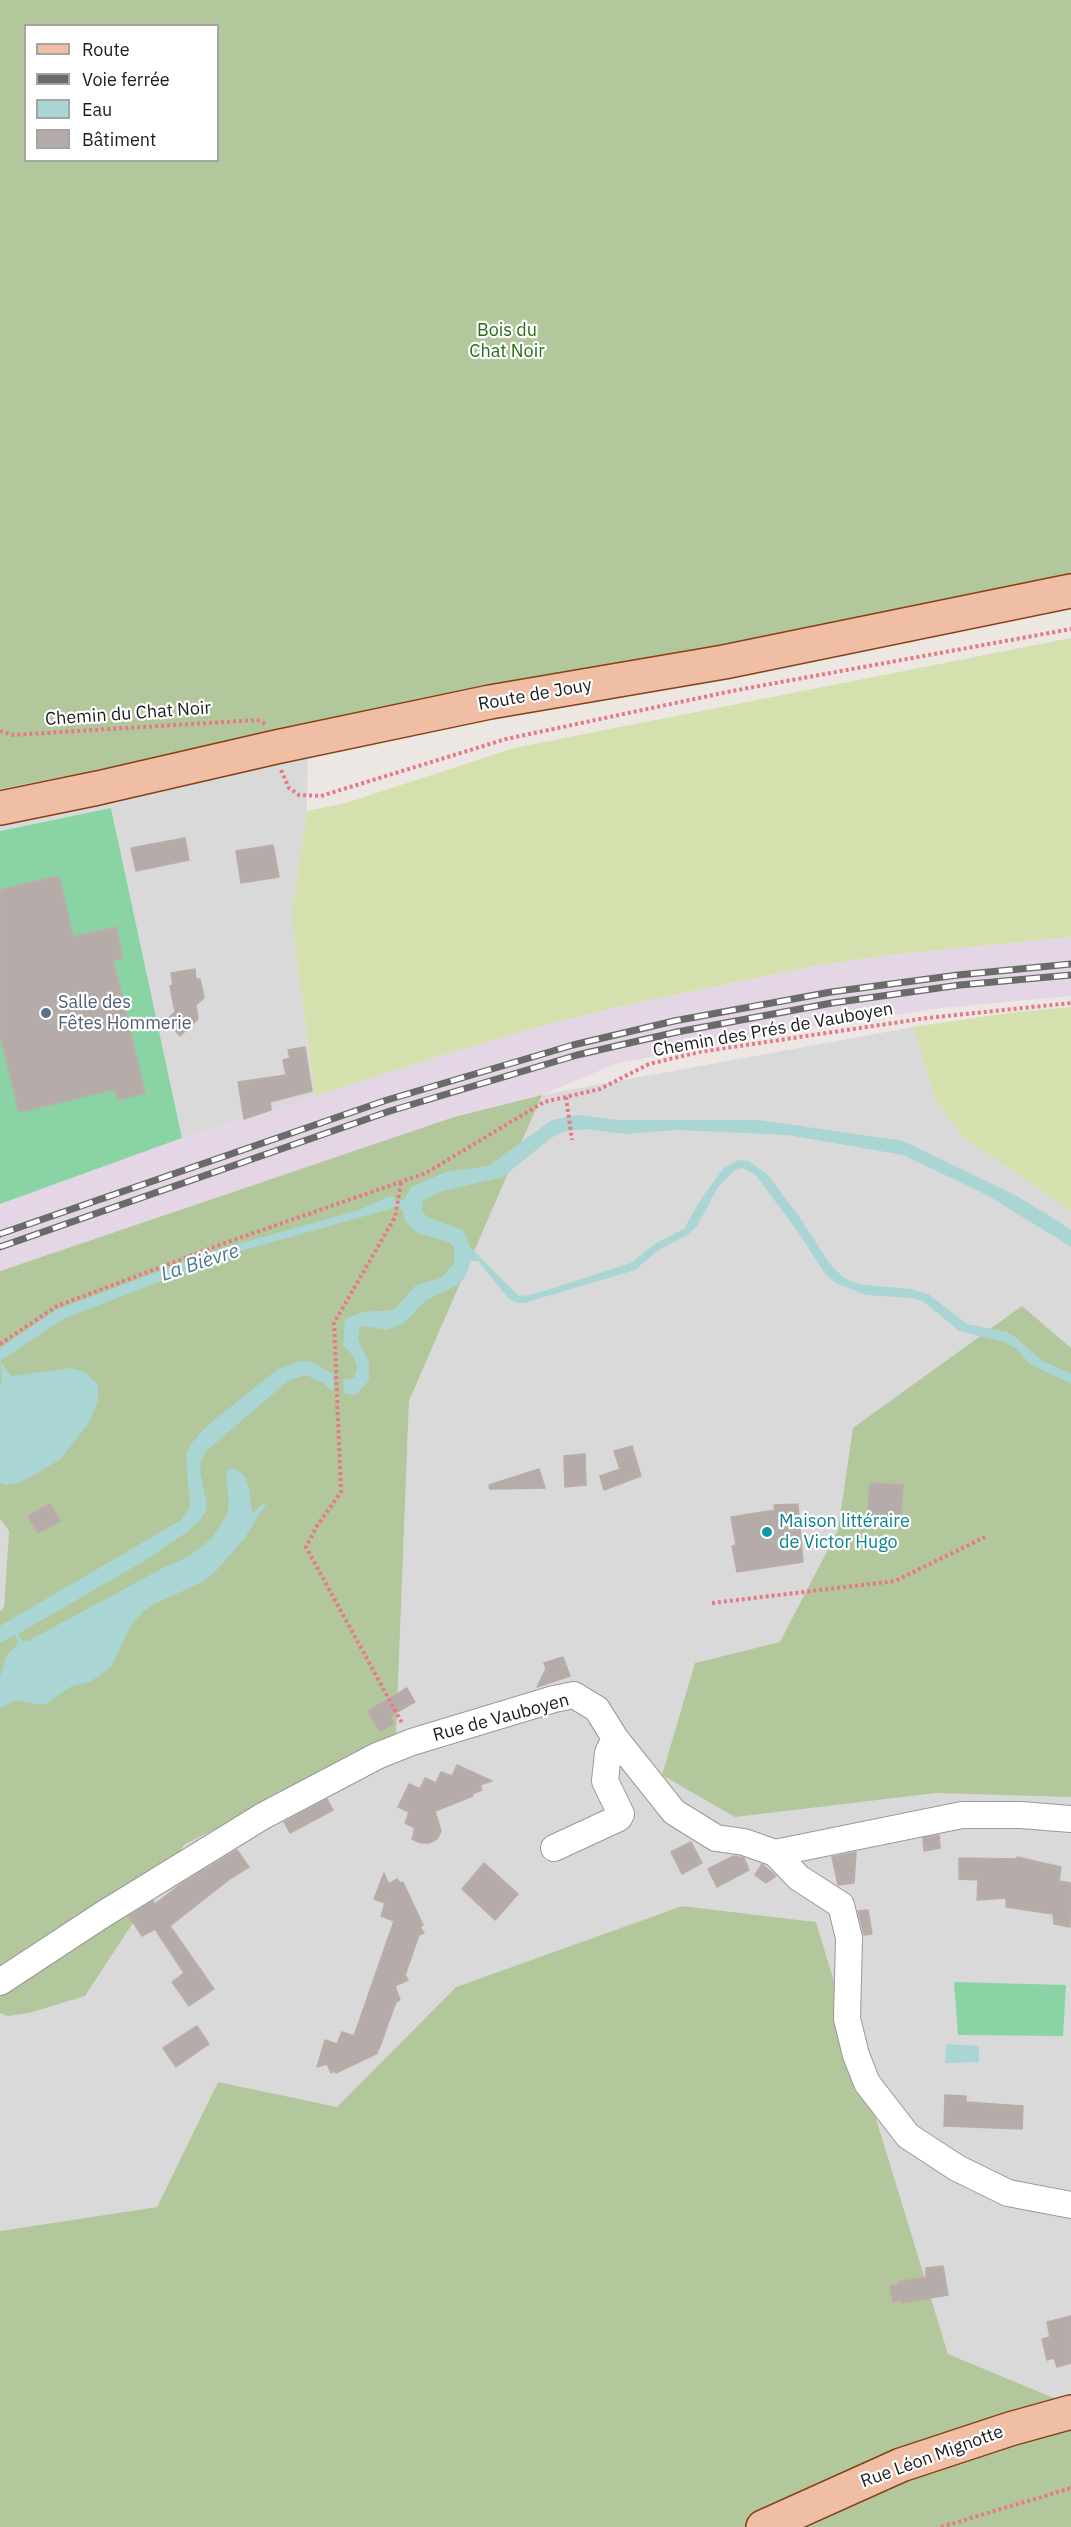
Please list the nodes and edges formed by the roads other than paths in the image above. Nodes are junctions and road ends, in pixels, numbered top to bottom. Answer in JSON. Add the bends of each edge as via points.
{"nodes":[{"id":1,"x":1071,"y":591,"type":"edge"},
{"id":2,"x":0,"y":808,"type":"edge"},
{"id":3,"x":615,"y":1738,"type":"junction"},
{"id":4,"x":1071,"y":1819,"type":"edge"},
{"id":5,"x":554,"y":1848,"type":"dead end"},
{"id":6,"x":775,"y":1853,"type":"junction"},
{"id":7,"x":0,"y":1983,"type":"edge"},
{"id":8,"x":1071,"y":2205,"type":"edge"},
{"id":9,"x":1071,"y":2412,"type":"edge"},
{"id":10,"x":763,"y":2527,"type":"edge"}],
"edges":[{"from":1,"to":2,"type":"main road","name":"Route de Jouy","via":[[724,662],[490,702]]},
{"from":3,"to":5,"type":"street","via":[[608,1753],[605,1781],[621,1814],[619,1818]]},
{"from":3,"to":6,"type":"street","name":"Rue de Vauboyen","via":[[674,1812],[716,1838],[744,1842]]},
{"from":3,"to":7,"type":"street","name":"Rue de Vauboyen","via":[[597,1708],[574,1695],[412,1742],[377,1756],[263,1816]]},
{"from":4,"to":6,"type":"street","via":[[962,1815]]},
{"from":6,"to":8,"type":"street","via":[[799,1878],[841,1905],[849,1938],[848,2019],[856,2055],[867,2083],[908,2136],[957,2168],[1008,2193]]},
{"from":9,"to":10,"type":"main road","name":"Rue Léon Mignotte","via":[[901,2465]]}]}
